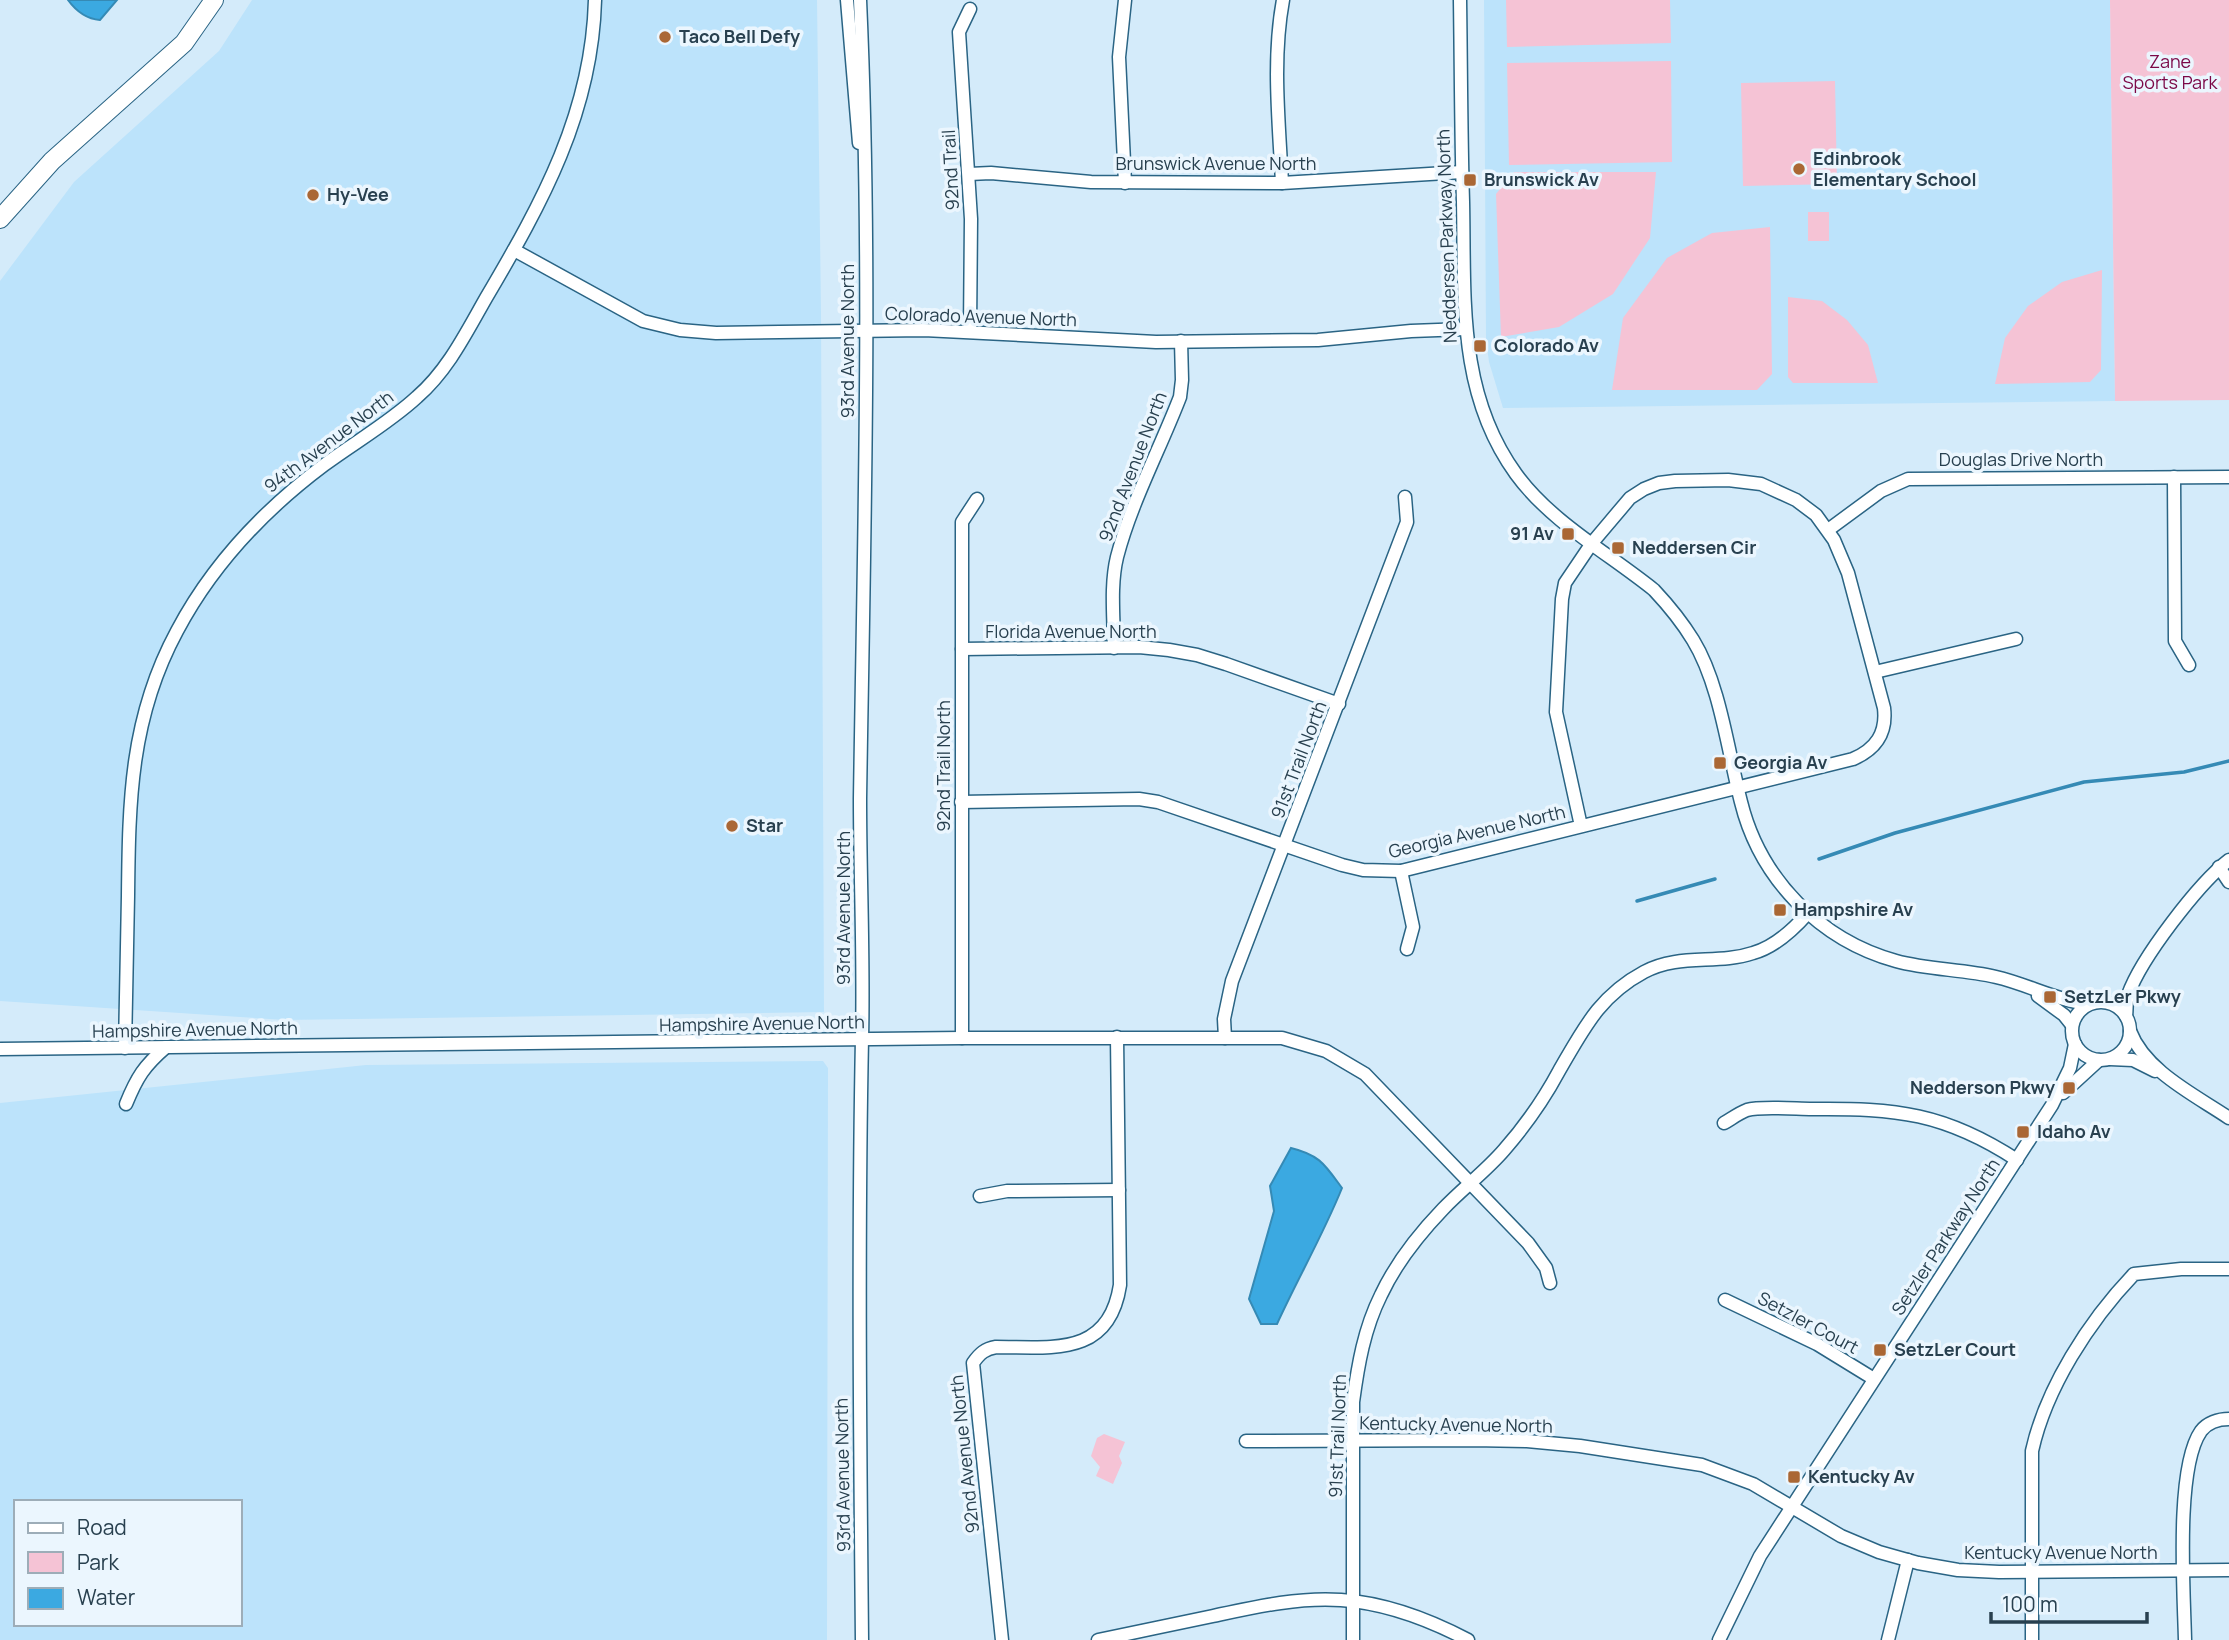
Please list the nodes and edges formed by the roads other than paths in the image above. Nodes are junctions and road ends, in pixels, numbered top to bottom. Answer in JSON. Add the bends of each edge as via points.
{"nodes":[{"id":1,"x":215,"y":0,"type":"edge"},
{"id":2,"x":595,"y":0,"type":"edge"},
{"id":3,"x":847,"y":0,"type":"edge"},
{"id":4,"x":860,"y":0,"type":"edge"},
{"id":5,"x":1125,"y":0,"type":"edge"},
{"id":6,"x":1283,"y":0,"type":"edge"},
{"id":7,"x":1460,"y":0,"type":"edge"},
{"id":8,"x":970,"y":9,"type":"dead end"},
{"id":9,"x":1462,"y":172,"type":"junction"},
{"id":10,"x":969,"y":173,"type":"junction"},
{"id":11,"x":864,"y":175,"type":"junction"},
{"id":12,"x":1125,"y":183,"type":"junction"},
{"id":13,"x":1282,"y":183,"type":"junction"},
{"id":14,"x":0,"y":219,"type":"edge"},
{"id":15,"x":514,"y":250,"type":"junction"},
{"id":16,"x":1465,"y":329,"type":"junction"},
{"id":17,"x":866,"y":331,"type":"junction"},
{"id":18,"x":970,"y":331,"type":"junction"},
{"id":19,"x":1181,"y":341,"type":"junction"},
{"id":20,"x":2174,"y":477,"type":"junction"},
{"id":21,"x":2229,"y":477,"type":"edge"},
{"id":22,"x":1405,"y":497,"type":"dead end"},
{"id":23,"x":977,"y":499,"type":"dead end"},
{"id":24,"x":1828,"y":530,"type":"junction"},
{"id":25,"x":1592,"y":543,"type":"junction"},
{"id":26,"x":2016,"y":639,"type":"dead end"},
{"id":27,"x":1114,"y":648,"type":"junction"},
{"id":28,"x":962,"y":649,"type":"junction"},
{"id":29,"x":2189,"y":665,"type":"dead end"},
{"id":30,"x":1875,"y":672,"type":"junction"},
{"id":31,"x":1339,"y":704,"type":"junction"},
{"id":32,"x":1737,"y":787,"type":"junction"},
{"id":33,"x":961,"y":802,"type":"junction"},
{"id":34,"x":1581,"y":826,"type":"junction"},
{"id":35,"x":1285,"y":845,"type":"junction"},
{"id":36,"x":2224,"y":864,"type":"edge"},
{"id":37,"x":1401,"y":871,"type":"junction"},
{"id":38,"x":2229,"y":883,"type":"edge"},
{"id":39,"x":1808,"y":913,"type":"junction"},
{"id":40,"x":1407,"y":949,"type":"dead end"},
{"id":41,"x":2138,"y":975,"type":"junction"},
{"id":42,"x":2030,"y":989,"type":"junction"},
{"id":43,"x":2104,"y":1002,"type":"junction"},
{"id":44,"x":2087,"y":1004,"type":"junction"},
{"id":45,"x":2126,"y":1016,"type":"junction"},
{"id":46,"x":2072,"y":1025,"type":"junction"},
{"id":47,"x":2130,"y":1031,"type":"junction"},
{"id":48,"x":1117,"y":1037,"type":"junction"},
{"id":49,"x":962,"y":1038,"type":"junction"},
{"id":50,"x":1225,"y":1038,"type":"junction"},
{"id":51,"x":862,"y":1040,"type":"junction"},
{"id":52,"x":2075,"y":1044,"type":"junction"},
{"id":53,"x":166,"y":1047,"type":"junction"},
{"id":54,"x":125,"y":1048,"type":"junction"},
{"id":55,"x":0,"y":1049,"type":"edge"},
{"id":56,"x":2104,"y":1059,"type":"junction"},
{"id":57,"x":2168,"y":1077,"type":"junction"},
{"id":58,"x":126,"y":1104,"type":"dead end"},
{"id":59,"x":2052,"y":1105,"type":"junction"},
{"id":60,"x":2229,"y":1118,"type":"edge"},
{"id":61,"x":1724,"y":1123,"type":"dead end"},
{"id":62,"x":2017,"y":1160,"type":"junction"},
{"id":63,"x":1470,"y":1184,"type":"junction"},
{"id":64,"x":1119,"y":1190,"type":"junction"},
{"id":65,"x":980,"y":1196,"type":"dead end"},
{"id":66,"x":2229,"y":1269,"type":"edge"},
{"id":67,"x":1550,"y":1283,"type":"dead end"},
{"id":68,"x":1725,"y":1300,"type":"dead end"},
{"id":69,"x":1874,"y":1379,"type":"junction"},
{"id":70,"x":2229,"y":1419,"type":"edge"},
{"id":71,"x":1353,"y":1440,"type":"junction"},
{"id":72,"x":1246,"y":1441,"type":"dead end"},
{"id":73,"x":1790,"y":1507,"type":"junction"},
{"id":74,"x":1908,"y":1560,"type":"junction"},
{"id":75,"x":2229,"y":1570,"type":"edge"},
{"id":76,"x":2184,"y":1571,"type":"junction"},
{"id":77,"x":2031,"y":1572,"type":"junction"},
{"id":78,"x":1353,"y":1602,"type":"junction"},
{"id":79,"x":862,"y":1640,"type":"edge"},
{"id":80,"x":1002,"y":1640,"type":"edge"},
{"id":81,"x":1098,"y":1640,"type":"edge"},
{"id":82,"x":1353,"y":1640,"type":"edge"},
{"id":83,"x":1468,"y":1640,"type":"edge"},
{"id":84,"x":1719,"y":1640,"type":"edge"},
{"id":85,"x":1888,"y":1640,"type":"edge"},
{"id":86,"x":2032,"y":1640,"type":"edge"},
{"id":87,"x":2185,"y":1640,"type":"edge"}],
"edges":[{"from":1,"to":14,"type":"highway","via":[[184,43],[52,161]]},
{"from":2,"to":15,"type":"street","name":"94th Avenue North","via":[[585,77],[564,151]]},
{"from":3,"to":11,"type":"street","name":"93rd Avenue North"},
{"from":4,"to":11,"type":"street","name":"93rd Avenue North"},
{"from":5,"to":12,"type":"street","via":[[1119,57]]},
{"from":6,"to":13,"type":"street","via":[[1277,57]]},
{"from":7,"to":9,"type":"street","name":"Neddersen Parkway North"},
{"from":8,"to":10,"type":"street","name":"92nd Trail","via":[[959,33]]},
{"from":9,"to":13,"type":"street","name":"Brunswick Avenue North"},
{"from":9,"to":16,"type":"street","name":"Neddersen Parkway North"},
{"from":10,"to":12,"type":"street","name":"Brunswick Avenue North"},
{"from":10,"to":18,"type":"street","name":"92nd Trail"},
{"from":11,"to":17,"type":"street","name":"93rd Avenue North"},
{"from":12,"to":13,"type":"street","name":"Brunswick Avenue North"},
{"from":15,"to":17,"type":"street","name":"Colorado Avenue North","via":[[643,321],[680,330]]},
{"from":15,"to":54,"type":"street","name":"94th Avenue North","via":[[436,379],[396,415],[276,503],[216,569],[176,633],[157,674],[135,749]]},
{"from":16,"to":19,"type":"street","name":"Colorado Avenue North","via":[[1318,340]]},
{"from":16,"to":25,"type":"street","name":"Neddersen Parkway North","via":[[1474,384],[1502,452],[1532,493]]},
{"from":17,"to":18,"type":"street","name":"Colorado Avenue North"},
{"from":17,"to":51,"type":"street","name":"93rd Avenue North"},
{"from":18,"to":19,"type":"street","name":"Colorado Avenue North"},
{"from":19,"to":27,"type":"street","name":"92nd Avenue North","via":[[1180,397],[1117,559]]},
{"from":20,"to":21,"type":"street","name":"Douglas Drive North"},
{"from":20,"to":24,"type":"street","name":"Douglas Drive North","via":[[1908,480],[1881,491]]},
{"from":20,"to":29,"type":"street","via":[[2175,641]]},
{"from":22,"to":31,"type":"street","name":"91st Trail North","via":[[1408,522]]},
{"from":23,"to":28,"type":"street","name":"92nd Trail North","via":[[962,522]]},
{"from":24,"to":25,"type":"street","via":[[1796,500],[1761,484],[1675,481],[1659,483],[1630,498]]},
{"from":24,"to":30,"type":"street","via":[[1848,573]]},
{"from":25,"to":32,"type":"street","name":"Neddersen Parkway North","via":[[1654,590],[1694,641],[1714,691]]},
{"from":25,"to":34,"type":"street","via":[[1565,583],[1555,691],[1559,734]]},
{"from":26,"to":30,"type":"street"},
{"from":27,"to":28,"type":"street","name":"Florida Avenue North"},
{"from":27,"to":31,"type":"street","name":"Florida Avenue North","via":[[1197,655]]},
{"from":28,"to":33,"type":"street","name":"92nd Trail North"},
{"from":30,"to":32,"type":"street","name":"Georgia Avenue North","via":[[1885,721],[1882,734],[1865,754]]},
{"from":31,"to":35,"type":"street","name":"91st Trail North"},
{"from":32,"to":34,"type":"street","name":"Georgia Avenue North"},
{"from":32,"to":39,"type":"street","name":"Neddersen Parkway North","via":[[1760,853]]},
{"from":33,"to":35,"type":"street","name":"Georgia Avenue North","via":[[1139,799]]},
{"from":33,"to":49,"type":"street","name":"92nd Trail North"},
{"from":34,"to":37,"type":"street","name":"Georgia Avenue North"},
{"from":35,"to":37,"type":"street","name":"Georgia Avenue North","via":[[1363,870]]},
{"from":35,"to":50,"type":"street","name":"91st Trail North","via":[[1232,981]]},
{"from":36,"to":38,"type":"street"},
{"from":36,"to":41,"type":"street","via":[[2176,918]]},
{"from":37,"to":40,"type":"street","via":[[1413,927]]},
{"from":39,"to":42,"type":"street","name":"Neddersen Parkway North","via":[[1842,938],[1877,955],[1997,977]]},
{"from":39,"to":63,"type":"street","via":[[1770,947],[1751,954],[1666,962],[1607,998],[1579,1035],[1533,1113],[1504,1151]]},
{"from":41,"to":43,"type":"street"},
{"from":41,"to":45,"type":"street","via":[[2127,997]]},
{"from":42,"to":44,"type":"street","name":"Neddersen Parkway North"},
{"from":42,"to":46,"type":"street","name":"Neddersen Parkway North"},
{"from":43,"to":44,"type":"street"},
{"from":43,"to":45,"type":"street"},
{"from":44,"to":46,"type":"street"},
{"from":45,"to":47,"type":"street"},
{"from":46,"to":52,"type":"street"},
{"from":47,"to":56,"type":"street","via":[[2127,1045]]},
{"from":47,"to":57,"type":"street","via":[[2142,1053]]},
{"from":48,"to":49,"type":"street","name":"Hampshire Avenue North"},
{"from":48,"to":50,"type":"street","name":"Hampshire Avenue North"},
{"from":48,"to":64,"type":"street","name":"92nd Avenue North"},
{"from":49,"to":51,"type":"street","name":"Hampshire Avenue North"},
{"from":50,"to":63,"type":"street","name":"Hampshire Avenue North","via":[[1282,1038],[1346,1062],[1365,1074]]},
{"from":51,"to":53,"type":"street","name":"Hampshire Avenue North"},
{"from":51,"to":79,"type":"street","name":"93rd Avenue North"},
{"from":52,"to":56,"type":"street","via":[[2089,1058]]},
{"from":52,"to":59,"type":"street","name":"Setzler Parkway North","via":[[2070,1068]]},
{"from":53,"to":54,"type":"street","name":"Hampshire Avenue North"},
{"from":53,"to":58,"type":"street","via":[[146,1064]]},
{"from":54,"to":55,"type":"street","name":"Hampshire Avenue North"},
{"from":56,"to":57,"type":"street","via":[[2133,1060]]},
{"from":56,"to":59,"type":"street","name":"Setzler Parkway North","via":[[2077,1078]]},
{"from":57,"to":60,"type":"street"},
{"from":59,"to":62,"type":"street","name":"Setzler Parkway North"},
{"from":61,"to":62,"type":"street","via":[[1749,1109],[1893,1110],[1958,1127]]},
{"from":62,"to":69,"type":"street","name":"Setzler Parkway North"},
{"from":63,"to":67,"type":"street","name":"Hampshire Avenue North","via":[[1528,1243]]},
{"from":63,"to":71,"type":"street","name":"91st Trail North","via":[[1422,1234],[1381,1295],[1358,1366]]},
{"from":64,"to":65,"type":"street","via":[[1007,1191]]},
{"from":64,"to":80,"type":"street","name":"92nd Avenue North","via":[[1120,1285],[1112,1316],[1102,1328],[1074,1345],[986,1349],[973,1363]]},
{"from":66,"to":77,"type":"street","via":[[2134,1274],[2068,1364],[2047,1400],[2032,1451]]},
{"from":68,"to":69,"type":"street","name":"Setzler Court","via":[[1817,1344]]},
{"from":69,"to":73,"type":"street","name":"Setzler Parkway North"},
{"from":70,"to":76,"type":"street","via":[[2212,1422],[2196,1439],[2185,1495]]},
{"from":71,"to":72,"type":"street","name":"Kentucky Avenue North"},
{"from":71,"to":73,"type":"street","name":"Kentucky Avenue North","via":[[1527,1441],[1676,1460],[1728,1474]]},
{"from":71,"to":78,"type":"street","name":"91st Trail North"},
{"from":73,"to":74,"type":"street","name":"Kentucky Avenue North","via":[[1840,1536]]},
{"from":73,"to":84,"type":"street","name":"Setzler Parkway North"},
{"from":74,"to":77,"type":"street","name":"Kentucky Avenue North","via":[[1958,1570]]},
{"from":74,"to":85,"type":"street"},
{"from":75,"to":76,"type":"street","name":"Kentucky Avenue North"},
{"from":76,"to":77,"type":"street","name":"Kentucky Avenue North"},
{"from":76,"to":87,"type":"street"},
{"from":77,"to":86,"type":"street"},
{"from":78,"to":81,"type":"street","via":[[1262,1605]]},
{"from":78,"to":82,"type":"street","name":"91st Trail North"},
{"from":78,"to":83,"type":"street","via":[[1401,1611]]}]}
